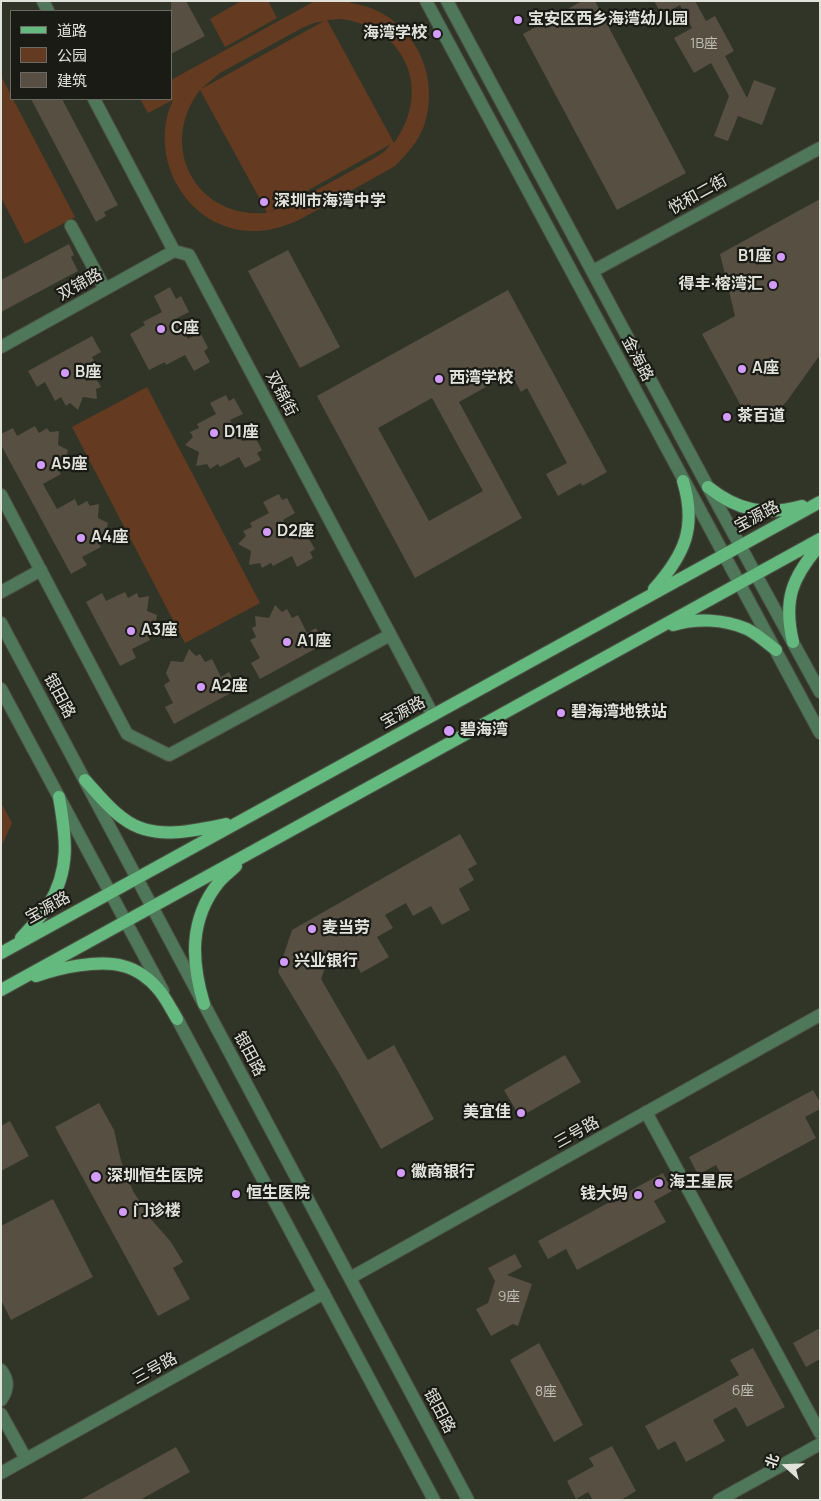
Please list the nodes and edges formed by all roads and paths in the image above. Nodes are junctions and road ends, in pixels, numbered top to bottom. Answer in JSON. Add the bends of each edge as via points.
{"nodes":[{"id":1,"x":426,"y":1,"type":"edge"},
{"id":2,"x":447,"y":1,"type":"edge"},
{"id":3,"x":95,"y":100,"type":"edge"},
{"id":4,"x":820,"y":148,"type":"edge"},
{"id":5,"x":70,"y":226,"type":"dead end"},
{"id":6,"x":174,"y":251,"type":"junction"},
{"id":7,"x":592,"y":271,"type":"junction"},
{"id":8,"x":105,"y":289,"type":"junction"},
{"id":9,"x":1,"y":347,"type":"edge"},
{"id":10,"x":683,"y":481,"type":"junction"},
{"id":11,"x":708,"y":487,"type":"junction"},
{"id":12,"x":1,"y":495,"type":"edge"},
{"id":13,"x":819,"y":502,"type":"edge"},
{"id":14,"x":820,"y":540,"type":"edge"},
{"id":15,"x":739,"y":545,"type":"junction"},
{"id":16,"x":820,"y":545,"type":"edge"},
{"id":17,"x":723,"y":554,"type":"junction"},
{"id":18,"x":41,"y":570,"type":"junction"},
{"id":19,"x":755,"y":574,"type":"junction"},
{"id":20,"x":739,"y":583,"type":"junction"},
{"id":21,"x":1,"y":592,"type":"edge"},
{"id":22,"x":647,"y":596,"type":"junction"},
{"id":23,"x":1,"y":623,"type":"edge"},
{"id":24,"x":656,"y":630,"type":"junction"},
{"id":25,"x":390,"y":635,"type":"junction"},
{"id":26,"x":793,"y":642,"type":"junction"},
{"id":27,"x":776,"y":650,"type":"junction"},
{"id":28,"x":820,"y":692,"type":"edge"},
{"id":29,"x":2,"y":694,"type":"edge"},
{"id":30,"x":433,"y":715,"type":"junction"},
{"id":31,"x":820,"y":733,"type":"edge"},
{"id":32,"x":85,"y":780,"type":"junction"},
{"id":33,"x":59,"y":797,"type":"junction"},
{"id":34,"x":240,"y":821,"type":"junction"},
{"id":35,"x":249,"y":854,"type":"junction"},
{"id":36,"x":137,"y":878,"type":"junction"},
{"id":37,"x":110,"y":892,"type":"junction"},
{"id":38,"x":152,"y":907,"type":"junction"},
{"id":39,"x":126,"y":922,"type":"junction"},
{"id":40,"x":15,"y":945,"type":"junction"},
{"id":41,"x":1,"y":953,"type":"edge"},
{"id":42,"x":5,"y":987,"type":"edge"},
{"id":43,"x":204,"y":1004,"type":"junction"},
{"id":44,"x":820,"y":1015,"type":"edge"},
{"id":45,"x":177,"y":1019,"type":"junction"},
{"id":46,"x":646,"y":1112,"type":"junction"},
{"id":47,"x":350,"y":1278,"type":"junction"},
{"id":48,"x":324,"y":1293,"type":"junction"},
{"id":49,"x":1,"y":1370,"type":"edge"},
{"id":50,"x":1,"y":1400,"type":"edge"},
{"id":51,"x":1,"y":1414,"type":"edge"},
{"id":52,"x":820,"y":1433,"type":"edge"},
{"id":53,"x":820,"y":1444,"type":"edge"},
{"id":54,"x":26,"y":1459,"type":"junction"},
{"id":55,"x":1,"y":1473,"type":"edge"},
{"id":56,"x":434,"y":1500,"type":"edge"},
{"id":57,"x":468,"y":1500,"type":"edge"},
{"id":58,"x":719,"y":1500,"type":"edge"}],
"edges":[{"from":1,"to":10,"type":"street","name":"金海路"},
{"from":2,"to":7,"type":"street","name":"金海路"},
{"from":3,"to":6,"type":"street","name":"双锦街"},
{"from":4,"to":7,"type":"street","name":"悦和二街"},
{"from":5,"to":8,"type":"street"},
{"from":6,"to":8,"type":"street","name":"双锦路"},
{"from":6,"to":25,"type":"street","name":"双锦街","via":[[189,255]]},
{"from":7,"to":11,"type":"street","name":"金海路"},
{"from":8,"to":9,"type":"street","name":"双锦路"},
{"from":10,"to":17,"type":"street","name":"金海路"},
{"from":10,"to":22,"type":"main road","via":[[690,507],[686,538],[672,567]]},
{"from":11,"to":13,"type":"main road","via":[[729,503],[758,511],[786,510]]},
{"from":11,"to":15,"type":"street","name":"金海路"},
{"from":12,"to":18,"type":"street"},
{"from":13,"to":15,"type":"main road","name":"宝源路"},
{"from":14,"to":19,"type":"main road"},
{"from":15,"to":17,"type":"main road","name":"宝源路"},
{"from":15,"to":19,"type":"street","name":"金海路"},
{"from":16,"to":26,"type":"main road","via":[[805,562],[793,587],[788,613]]},
{"from":17,"to":20,"type":"street","name":"金海路"},
{"from":17,"to":22,"type":"main road","name":"宝源路"},
{"from":18,"to":21,"type":"street"},
{"from":18,"to":25,"type":"street","via":[[126,734],[169,755]]},
{"from":19,"to":20,"type":"main road"},
{"from":19,"to":26,"type":"street","name":"金海路"},
{"from":20,"to":24,"type":"main road"},
{"from":20,"to":27,"type":"street","name":"金海路"},
{"from":22,"to":30,"type":"main road","name":"宝源路"},
{"from":23,"to":32,"type":"street","name":"银田路"},
{"from":24,"to":27,"type":"main road","via":[[684,622],[715,622],[747,629]]},
{"from":24,"to":35,"type":"main road"},
{"from":25,"to":30,"type":"street","name":"双锦街"},
{"from":26,"to":28,"type":"street","name":"金海路"},
{"from":27,"to":31,"type":"street","name":"金海路"},
{"from":29,"to":33,"type":"street"},
{"from":30,"to":34,"type":"main road","name":"宝源路"},
{"from":32,"to":34,"type":"main road","via":[[124,820],[141,828],[178,833]]},
{"from":32,"to":36,"type":"street","name":"银田路"},
{"from":33,"to":37,"type":"street"},
{"from":33,"to":40,"type":"main road","via":[[65,842],[63,874],[48,907]]},
{"from":34,"to":36,"type":"main road","name":"宝源路"},
{"from":35,"to":38,"type":"main road"},
{"from":35,"to":43,"type":"main road","via":[[220,882],[206,902],[199,921],[194,958],[196,980]]},
{"from":36,"to":37,"type":"main road","name":"宝源路"},
{"from":36,"to":38,"type":"street","name":"银田路"},
{"from":37,"to":39,"type":"street"},
{"from":37,"to":40,"type":"main road","name":"宝源路"},
{"from":38,"to":39,"type":"main road"},
{"from":38,"to":43,"type":"street","name":"银田路"},
{"from":39,"to":42,"type":"main road"},
{"from":39,"to":45,"type":"street"},
{"from":40,"to":41,"type":"main road","name":"宝源路"},
{"from":42,"to":45,"type":"main road","via":[[40,974],[86,965],[124,966],[142,975],[158,989]]},
{"from":43,"to":47,"type":"street","name":"银田路"},
{"from":44,"to":46,"type":"street","name":"三号路"},
{"from":45,"to":48,"type":"street"},
{"from":46,"to":47,"type":"street","name":"三号路"},
{"from":46,"to":52,"type":"street"},
{"from":47,"to":57,"type":"street","name":"银田路"},
{"from":48,"to":54,"type":"street","name":"三号路"},
{"from":48,"to":56,"type":"street"},
{"from":49,"to":50,"type":"street","via":[[7,1388]]},
{"from":51,"to":54,"type":"street"},
{"from":53,"to":58,"type":"street"},
{"from":54,"to":55,"type":"street","name":"三号路"}]}
